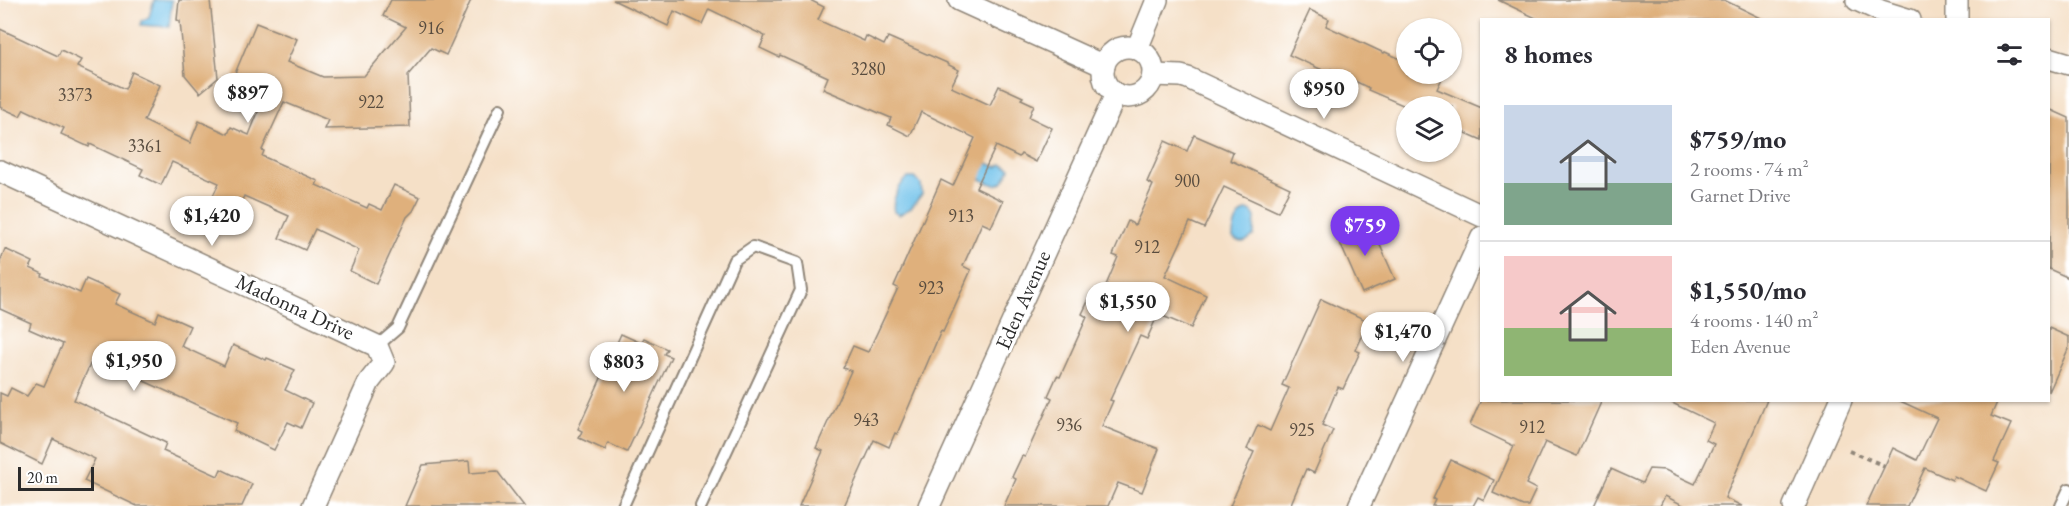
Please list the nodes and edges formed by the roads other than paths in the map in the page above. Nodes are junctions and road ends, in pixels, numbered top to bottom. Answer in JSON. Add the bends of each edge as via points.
{"nodes":[{"id":1,"x":959,"y":0,"type":"edge"},
{"id":2,"x":1157,"y":0,"type":"edge"},
{"id":3,"x":1857,"y":0,"type":"edge"},
{"id":4,"x":1958,"y":0,"type":"edge"},
{"id":5,"x":1904,"y":18,"type":"edge"},
{"id":6,"x":1957,"y":18,"type":"edge"},
{"id":7,"x":1137,"y":49,"type":"junction"},
{"id":8,"x":1104,"y":66,"type":"junction"},
{"id":9,"x":1153,"y":75,"type":"junction"},
{"id":10,"x":1116,"y":94,"type":"junction"},
{"id":11,"x":500,"y":109,"type":"dead end"},
{"id":12,"x":0,"y":171,"type":"edge"},
{"id":13,"x":1480,"y":215,"type":"edge"},
{"id":14,"x":1480,"y":241,"type":"edge"},
{"id":15,"x":380,"y":355,"type":"junction"},
{"id":16,"x":1840,"y":402,"type":"edge"},
{"id":17,"x":2069,"y":489,"type":"edge"},
{"id":18,"x":313,"y":506,"type":"edge"},
{"id":19,"x":623,"y":506,"type":"edge"},
{"id":20,"x":701,"y":506,"type":"edge"},
{"id":21,"x":929,"y":506,"type":"edge"},
{"id":22,"x":1359,"y":506,"type":"edge"},
{"id":23,"x":1794,"y":506,"type":"edge"},
{"id":24,"x":2061,"y":506,"type":"edge"}],
"edges":[{"from":1,"to":8,"type":"street"},
{"from":2,"to":7,"type":"street"},
{"from":3,"to":5,"type":"street"},
{"from":4,"to":6,"type":"street"},
{"from":7,"to":8,"type":"street","via":[[1113,52]]},
{"from":7,"to":9,"type":"street","via":[[1150,59]]},
{"from":8,"to":10,"type":"street","via":[[1106,82]]},
{"from":9,"to":10,"type":"street","via":[[1140,94]]},
{"from":9,"to":13,"type":"street","via":[[1188,78]]},
{"from":10,"to":21,"type":"street","name":"Eden Avenue"},
{"from":11,"to":15,"type":"lane","via":[[398,328]]},
{"from":12,"to":15,"type":"street","name":"Madonna Drive"},
{"from":14,"to":22,"type":"street"},
{"from":15,"to":18,"type":"street"},
{"from":16,"to":23,"type":"street"},
{"from":17,"to":24,"type":"lane"},
{"from":19,"to":20,"type":"lane","via":[[734,260],[753,247],[797,263],[801,290]]}]}
